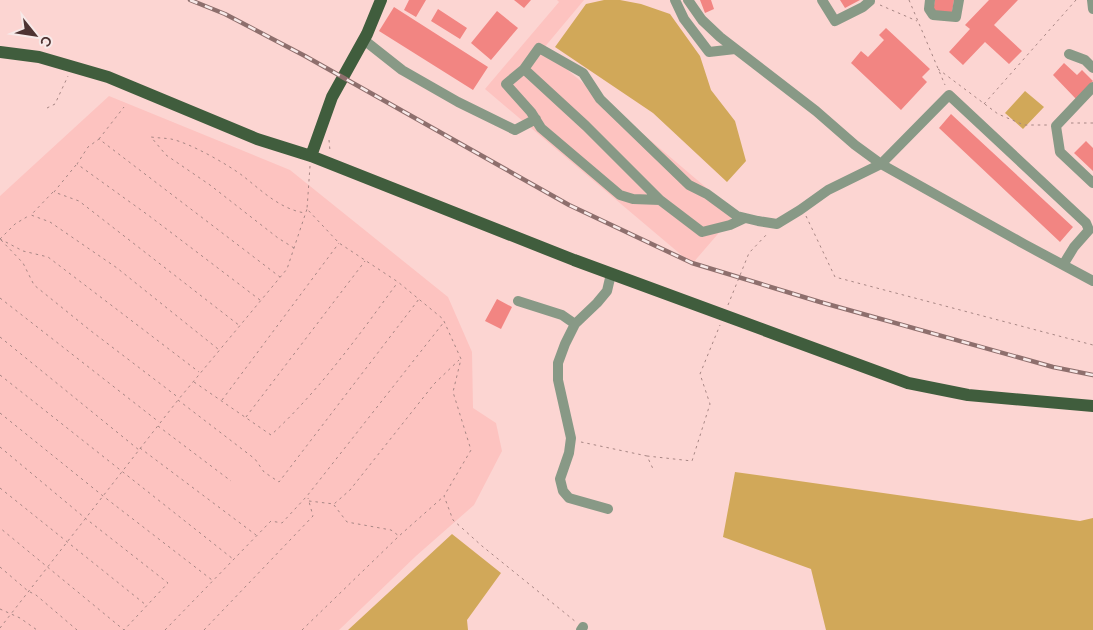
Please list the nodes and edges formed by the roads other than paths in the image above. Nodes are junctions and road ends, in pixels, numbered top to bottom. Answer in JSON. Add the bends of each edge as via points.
{"nodes":[{"id":1,"x":381,"y":0,"type":"edge"},
{"id":2,"x":675,"y":0,"type":"edge"},
{"id":3,"x":688,"y":0,"type":"edge"},
{"id":4,"x":822,"y":0,"type":"edge"},
{"id":5,"x":930,"y":0,"type":"edge"},
{"id":6,"x":958,"y":0,"type":"edge"},
{"id":7,"x":1092,"y":0,"type":"edge"},
{"id":8,"x":869,"y":1,"type":"edge"},
{"id":9,"x":1093,"y":9,"type":"edge"},
{"id":10,"x":364,"y":40,"type":"junction"},
{"id":11,"x":735,"y":49,"type":"junction"},
{"id":12,"x":0,"y":52,"type":"edge"},
{"id":13,"x":1069,"y":54,"type":"dead end"},
{"id":14,"x":1093,"y":68,"type":"edge"},
{"id":15,"x":524,"y":69,"type":"junction"},
{"id":16,"x":1093,"y":88,"type":"edge"},
{"id":17,"x":536,"y":119,"type":"junction"},
{"id":18,"x":310,"y":156,"type":"junction"},
{"id":19,"x":881,"y":164,"type":"junction"},
{"id":20,"x":1093,"y":183,"type":"edge"},
{"id":21,"x":660,"y":200,"type":"junction"},
{"id":22,"x":745,"y":218,"type":"junction"},
{"id":23,"x":1063,"y":265,"type":"junction"},
{"id":24,"x":612,"y":274,"type":"junction"},
{"id":25,"x":1093,"y":281,"type":"edge"},
{"id":26,"x":518,"y":301,"type":"dead end"},
{"id":27,"x":576,"y":324,"type":"junction"},
{"id":28,"x":1093,"y":406,"type":"edge"},
{"id":29,"x":608,"y":509,"type":"dead end"}],
"edges":[{"from":1,"to":10,"type":"main road"},
{"from":2,"to":11,"type":"street","via":[[684,19],[709,52]]},
{"from":3,"to":11,"type":"street","via":[[702,20]]},
{"from":4,"to":8,"type":"street","via":[[834,22]]},
{"from":5,"to":6,"type":"street","via":[[932,15],[956,17]]},
{"from":7,"to":9,"type":"street"},
{"from":10,"to":17,"type":"street","via":[[402,70],[515,130]]},
{"from":10,"to":18,"type":"main road","via":[[332,97]]},
{"from":11,"to":19,"type":"street"},
{"from":12,"to":18,"type":"main road","via":[[38,57],[108,77],[257,139]]},
{"from":13,"to":14,"type":"street","via":[[1085,60]]},
{"from":15,"to":17,"type":"street","via":[[506,84]]},
{"from":15,"to":21,"type":"street"},
{"from":15,"to":22,"type":"street","via":[[539,48],[583,73],[600,99],[689,185]]},
{"from":16,"to":20,"type":"street","via":[[1057,125],[1060,152]]},
{"from":17,"to":21,"type":"street","via":[[541,128],[620,195]]},
{"from":18,"to":24,"type":"main road"},
{"from":19,"to":22,"type":"street","via":[[828,190],[777,224]]},
{"from":19,"to":23,"type":"street"},
{"from":19,"to":23,"type":"street","via":[[949,95],[1086,223],[1089,230]]},
{"from":21,"to":22,"type":"street","via":[[702,232]]},
{"from":23,"to":25,"type":"street"},
{"from":24,"to":27,"type":"street","via":[[607,291]]},
{"from":24,"to":28,"type":"main road","via":[[908,383],[968,395]]},
{"from":26,"to":27,"type":"street","via":[[562,315]]},
{"from":27,"to":29,"type":"street","via":[[558,363],[558,380],[571,440],[560,479],[563,492],[570,498]]}]}
